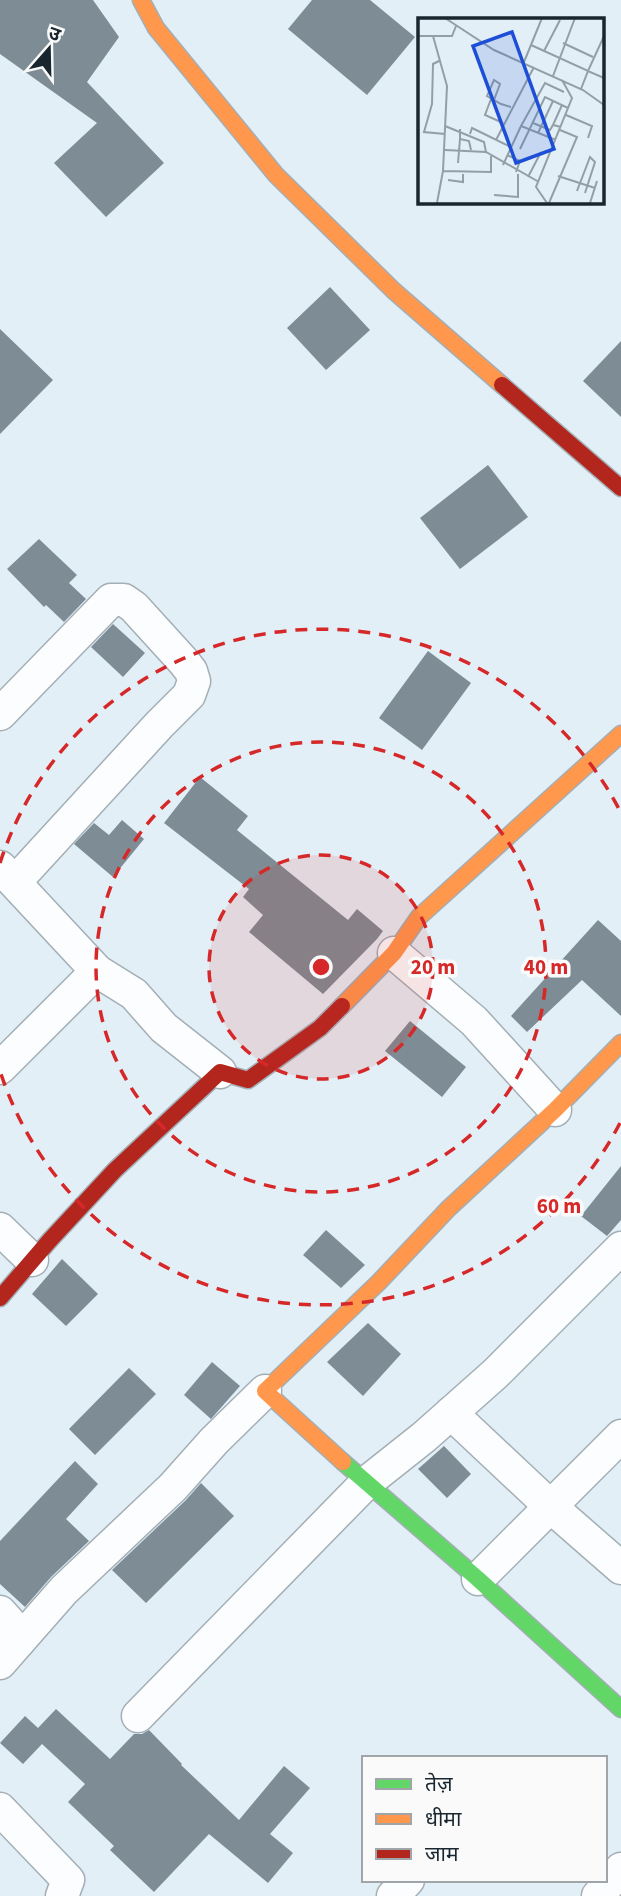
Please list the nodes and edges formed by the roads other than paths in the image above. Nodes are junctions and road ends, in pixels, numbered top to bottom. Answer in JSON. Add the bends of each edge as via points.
{"nodes":[{"id":1,"x":141,"y":0,"type":"edge"},
{"id":2,"x":621,"y":488,"type":"edge"},
{"id":3,"x":0,"y":714,"type":"edge"},
{"id":4,"x":621,"y":734,"type":"edge"},
{"id":5,"x":8,"y":874,"type":"edge"},
{"id":6,"x":394,"y":953,"type":"junction"},
{"id":7,"x":97,"y":971,"type":"junction"},
{"id":8,"x":621,"y":1043,"type":"edge"},
{"id":9,"x":0,"y":1068,"type":"edge"},
{"id":10,"x":220,"y":1072,"type":"junction"},
{"id":11,"x":555,"y":1110,"type":"junction"},
{"id":12,"x":0,"y":1229,"type":"edge"},
{"id":13,"x":621,"y":1248,"type":"edge"},
{"id":14,"x":32,"y":1260,"type":"junction"},
{"id":15,"x":0,"y":1298,"type":"edge"},
{"id":16,"x":265,"y":1391,"type":"junction"},
{"id":17,"x":451,"y":1413,"type":"junction"},
{"id":18,"x":621,"y":1436,"type":"edge"},
{"id":19,"x":366,"y":1482,"type":"junction"},
{"id":20,"x":550,"y":1506,"type":"junction"},
{"id":21,"x":621,"y":1568,"type":"edge"},
{"id":22,"x":478,"y":1579,"type":"junction"},
{"id":23,"x":0,"y":1612,"type":"edge"},
{"id":24,"x":10,"y":1652,"type":"edge"},
{"id":25,"x":621,"y":1709,"type":"edge"},
{"id":26,"x":138,"y":1716,"type":"dead end"},
{"id":27,"x":0,"y":1809,"type":"edge"},
{"id":28,"x":621,"y":1869,"type":"edge"},
{"id":29,"x":406,"y":1882,"type":"edge"},
{"id":30,"x":62,"y":1896,"type":"edge"},
{"id":31,"x":393,"y":1896,"type":"edge"},
{"id":32,"x":598,"y":1896,"type":"edge"}],
"edges":[{"from":1,"to":2,"type":"street","via":[[156,28],[275,175],[394,291]]},
{"from":3,"to":5,"type":"street","via":[[111,600],[124,600],[134,607],[184,662],[194,681],[189,695]]},
{"from":4,"to":6,"type":"street","via":[[419,917]]},
{"from":5,"to":7,"type":"street"},
{"from":6,"to":10,"type":"street","via":[[320,1028],[248,1080]]},
{"from":6,"to":11,"type":"street","via":[[474,1021]]},
{"from":7,"to":9,"type":"street"},
{"from":7,"to":10,"type":"street","via":[[134,994],[164,1028]]},
{"from":8,"to":11,"type":"street"},
{"from":10,"to":14,"type":"street","via":[[115,1170]]},
{"from":11,"to":16,"type":"street"},
{"from":12,"to":14,"type":"street"},
{"from":13,"to":17,"type":"street"},
{"from":14,"to":15,"type":"street"},
{"from":16,"to":19,"type":"street"},
{"from":16,"to":24,"type":"street","via":[[64,1590]]},
{"from":17,"to":19,"type":"street"},
{"from":17,"to":20,"type":"street"},
{"from":18,"to":20,"type":"street"},
{"from":19,"to":22,"type":"street"},
{"from":19,"to":26,"type":"street"},
{"from":20,"to":21,"type":"street"},
{"from":20,"to":22,"type":"street"},
{"from":22,"to":25,"type":"street"},
{"from":23,"to":24,"type":"street","via":[[9,1622]]},
{"from":27,"to":30,"type":"street","via":[[68,1880]]},
{"from":28,"to":32,"type":"street"},
{"from":29,"to":31,"type":"street"}]}
